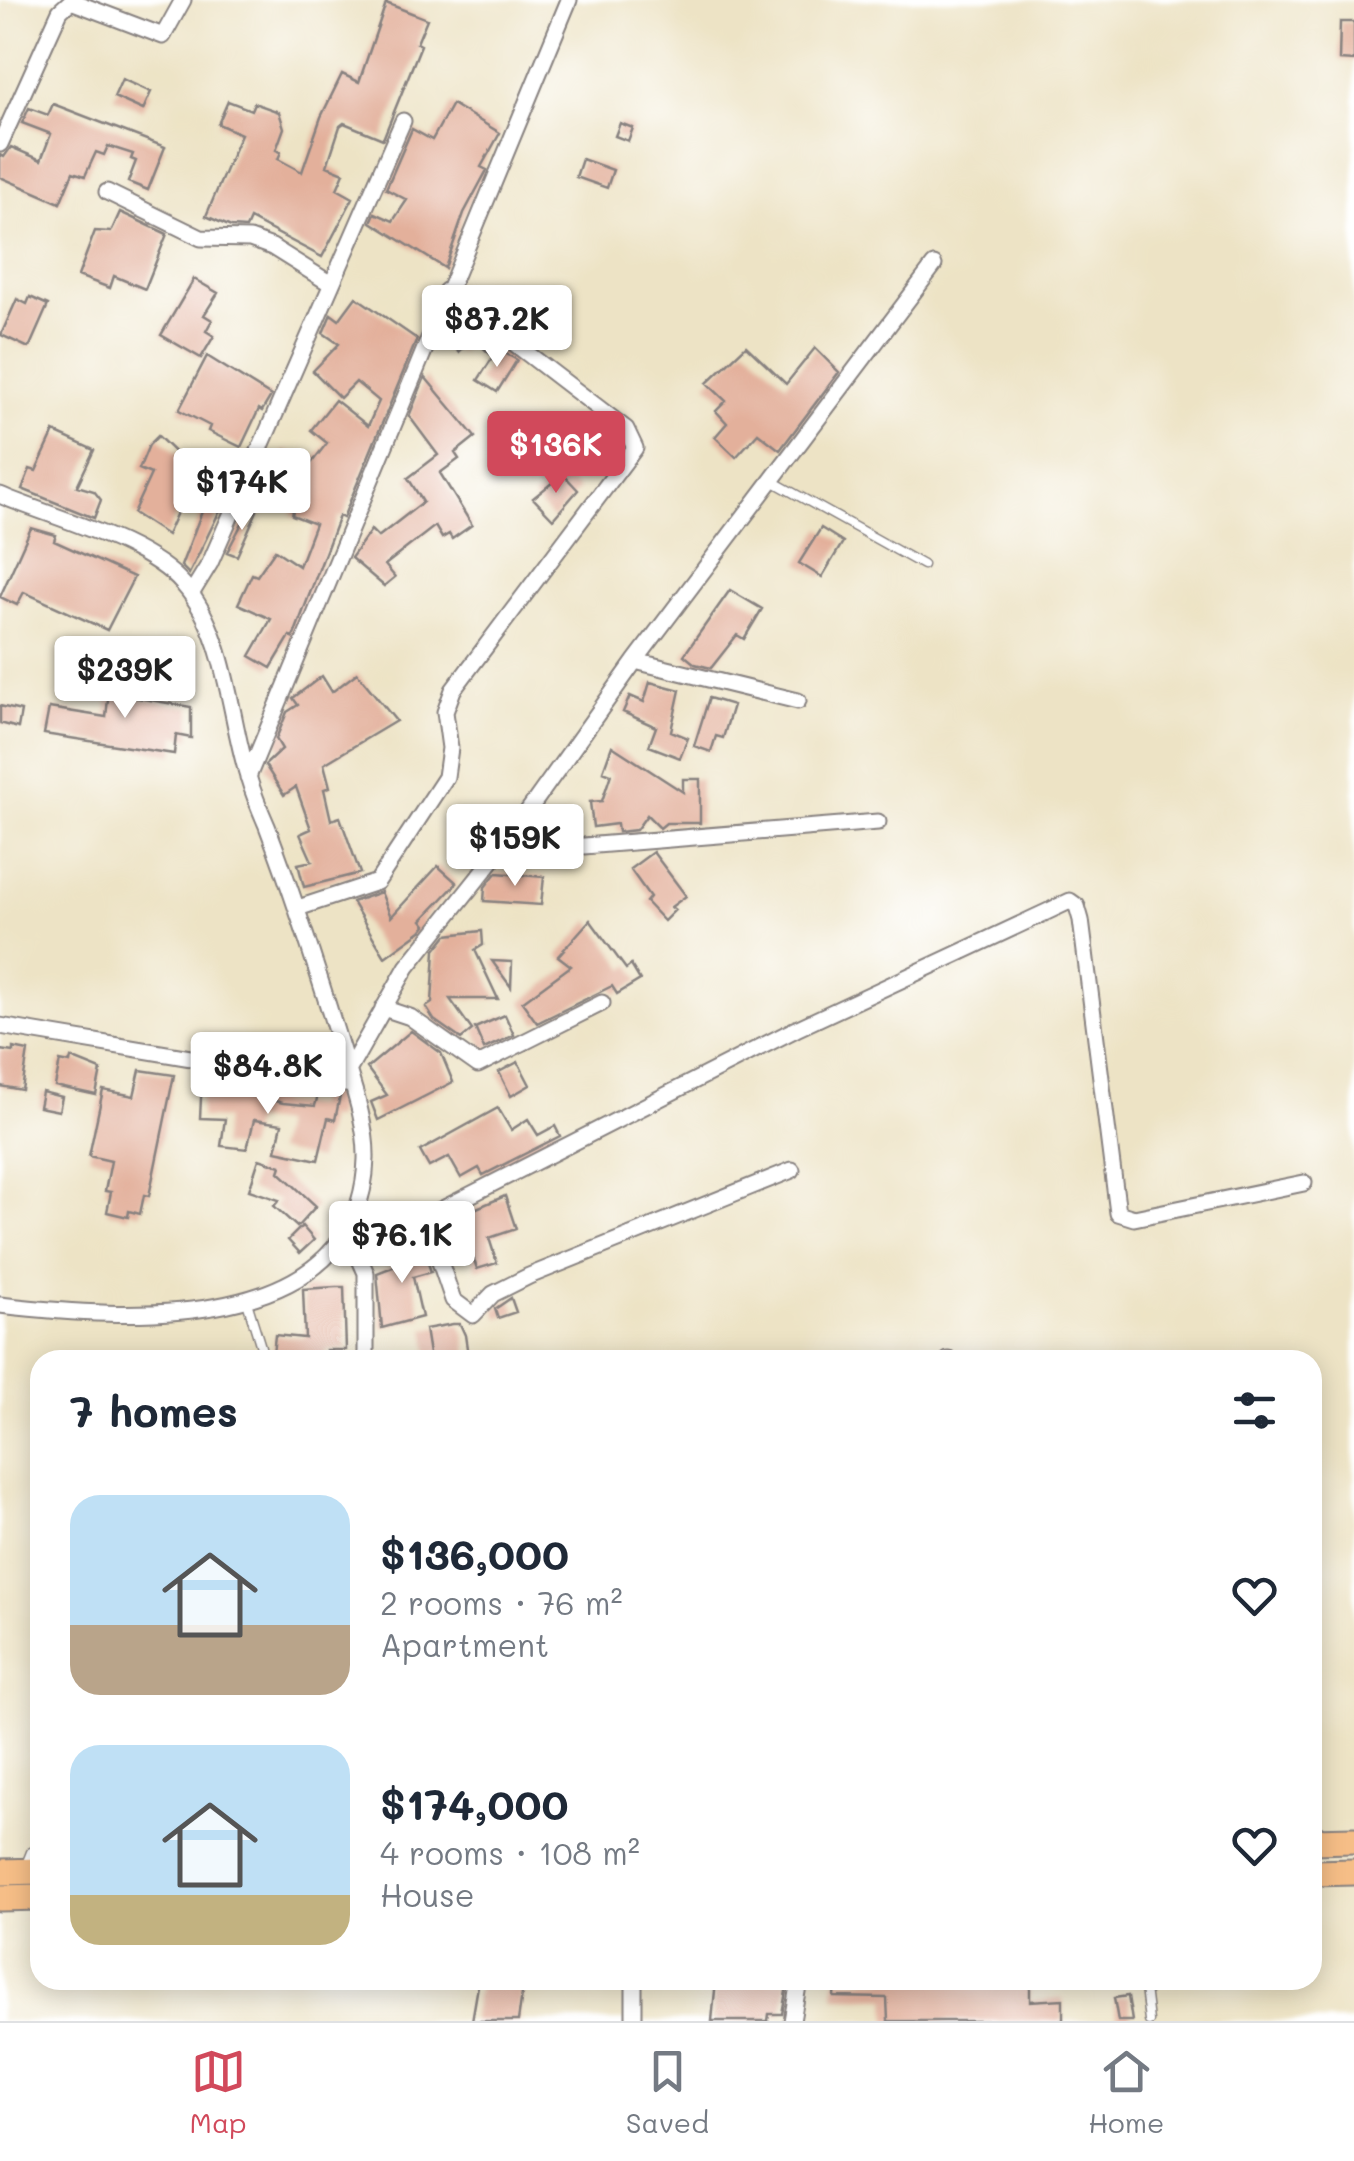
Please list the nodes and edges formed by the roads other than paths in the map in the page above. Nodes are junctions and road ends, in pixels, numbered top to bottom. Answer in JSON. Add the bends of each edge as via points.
{"nodes":[{"id":1,"x":183,"y":0,"type":"edge"},
{"id":2,"x":569,"y":0,"type":"edge"},
{"id":3,"x":404,"y":121,"type":"dead end"},
{"id":4,"x":0,"y":144,"type":"edge"},
{"id":5,"x":107,"y":192,"type":"dead end"},
{"id":6,"x":934,"y":265,"type":"dead end"},
{"id":7,"x":331,"y":284,"type":"junction"},
{"id":8,"x":446,"y":291,"type":"junction"},
{"id":9,"x":772,"y":481,"type":"junction"},
{"id":10,"x":0,"y":495,"type":"edge"},
{"id":11,"x":923,"y":565,"type":"dead end"},
{"id":12,"x":191,"y":594,"type":"junction"},
{"id":13,"x":635,"y":661,"type":"junction"},
{"id":14,"x":798,"y":700,"type":"dead end"},
{"id":15,"x":248,"y":776,"type":"junction"},
{"id":16,"x":878,"y":822,"type":"dead end"},
{"id":17,"x":498,"y":853,"type":"junction"},
{"id":18,"x":298,"y":908,"type":"junction"},
{"id":19,"x":602,"y":1004,"type":"dead end"},
{"id":20,"x":384,"y":1008,"type":"junction"},
{"id":21,"x":0,"y":1026,"type":"edge"},
{"id":22,"x":350,"y":1078,"type":"junction"},
{"id":23,"x":792,"y":1170,"type":"dead end"},
{"id":24,"x":1304,"y":1182,"type":"dead end"},
{"id":25,"x":425,"y":1218,"type":"junction"},
{"id":26,"x":346,"y":1230,"type":"junction"},
{"id":27,"x":355,"y":1247,"type":"junction"},
{"id":28,"x":246,"y":1302,"type":"junction"},
{"id":29,"x":0,"y":1305,"type":"edge"},
{"id":30,"x":261,"y":1347,"type":"dead end"},
{"id":31,"x":366,"y":1350,"type":"edge"},
{"id":32,"x":1354,"y":1840,"type":"edge"},
{"id":33,"x":1322,"y":1841,"type":"edge"},
{"id":34,"x":1354,"y":1872,"type":"edge"},
{"id":35,"x":1322,"y":1873,"type":"edge"},
{"id":36,"x":0,"y":1898,"type":"edge"},
{"id":37,"x":30,"y":1898,"type":"edge"},
{"id":38,"x":634,"y":1990,"type":"edge"},
{"id":39,"x":797,"y":1990,"type":"edge"},
{"id":40,"x":1145,"y":1990,"type":"edge"},
{"id":41,"x":634,"y":2021,"type":"edge"},
{"id":42,"x":792,"y":2021,"type":"edge"},
{"id":43,"x":1149,"y":2021,"type":"edge"}],
"edges":[{"from":1,"to":4,"type":"street","via":[[163,36],[71,0],[60,10]]},
{"from":2,"to":8,"type":"street"},
{"from":3,"to":7,"type":"street"},
{"from":5,"to":7,"type":"street","via":[[201,238],[250,239],[272,248]]},
{"from":6,"to":9,"type":"street"},
{"from":7,"to":12,"type":"street"},
{"from":8,"to":15,"type":"street"},
{"from":8,"to":18,"type":"street","via":[[626,429],[635,448],[453,690],[445,712],[446,776],[377,882]]},
{"from":9,"to":11,"type":"lane"},
{"from":9,"to":13,"type":"street"},
{"from":10,"to":12,"type":"street","via":[[134,550],[176,576]]},
{"from":12,"to":15,"type":"street","via":[[216,650]]},
{"from":13,"to":14,"type":"street"},
{"from":13,"to":17,"type":"street"},
{"from":15,"to":18,"type":"street"},
{"from":16,"to":17,"type":"street"},
{"from":17,"to":20,"type":"street","via":[[406,967]]},
{"from":18,"to":22,"type":"street"},
{"from":19,"to":20,"type":"street","via":[[478,1065],[410,1017]]},
{"from":20,"to":22,"type":"street"},
{"from":21,"to":22,"type":"street"},
{"from":22,"to":26,"type":"street","via":[[366,1156],[364,1185]]},
{"from":23,"to":25,"type":"street","via":[[529,1276],[492,1294],[476,1314],[466,1314],[453,1300]]},
{"from":24,"to":25,"type":"street","via":[[1134,1218],[1118,1213],[1081,920],[1070,901],[796,1030]]},
{"from":25,"to":27,"type":"street"},
{"from":26,"to":27,"type":"street"},
{"from":26,"to":28,"type":"street","via":[[314,1266]]},
{"from":27,"to":31,"type":"street","via":[[366,1272]]},
{"from":28,"to":29,"type":"street","via":[[167,1312]]},
{"from":28,"to":30,"type":"lane"},
{"from":32,"to":33,"type":"highway"},
{"from":34,"to":35,"type":"highway"},
{"from":36,"to":37,"type":"highway"},
{"from":38,"to":41,"type":"street"},
{"from":39,"to":42,"type":"street"},
{"from":40,"to":43,"type":"lane"}]}
